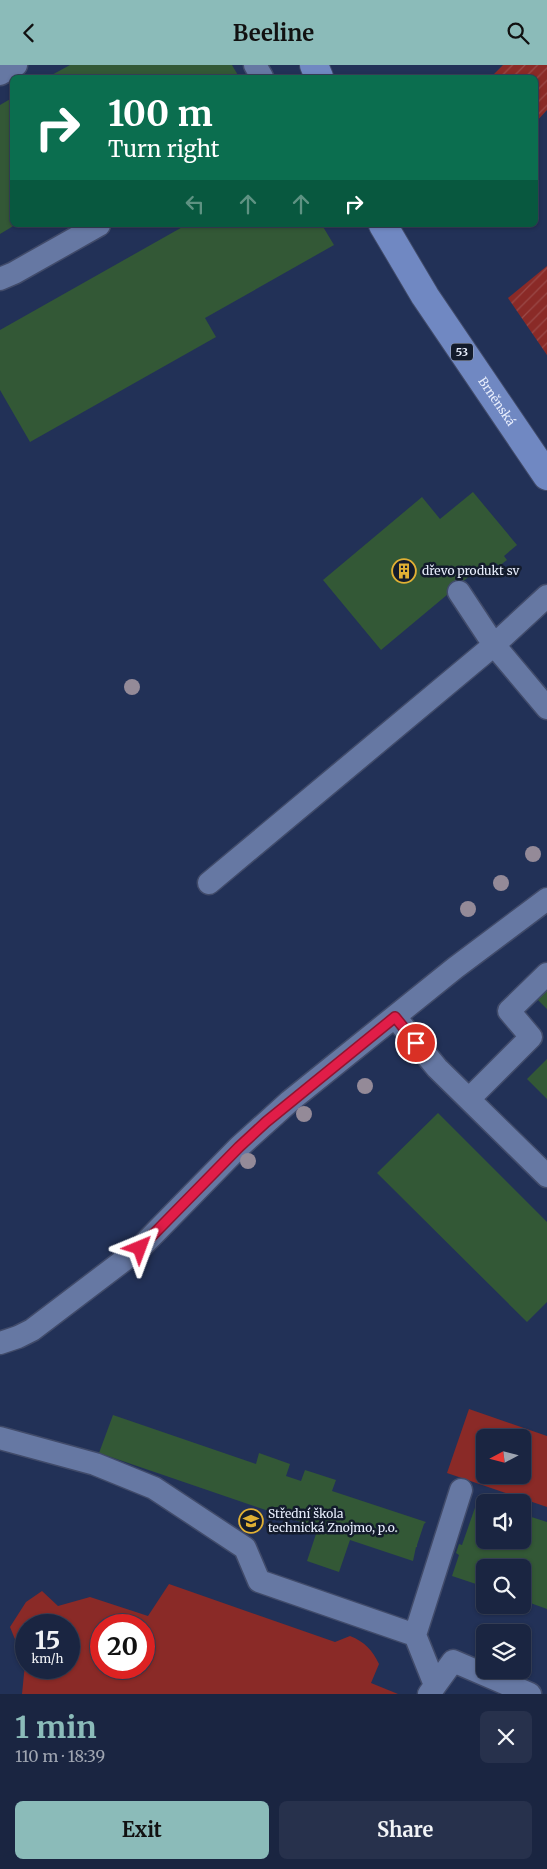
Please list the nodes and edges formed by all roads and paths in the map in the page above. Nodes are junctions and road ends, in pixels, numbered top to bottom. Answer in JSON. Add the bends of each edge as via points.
{"nodes":[{"id":1,"x":16,"y":65,"type":"edge"},
{"id":2,"x":0,"y":74,"type":"edge"},
{"id":3,"x":95,"y":227,"type":"edge"},
{"id":4,"x":385,"y":227,"type":"edge"},
{"id":5,"x":0,"y":279,"type":"edge"},
{"id":6,"x":547,"y":476,"type":"edge"},
{"id":7,"x":459,"y":592,"type":"dead end"},
{"id":8,"x":547,"y":596,"type":"edge"},
{"id":9,"x":494,"y":645,"type":"junction"},
{"id":10,"x":547,"y":707,"type":"edge"},
{"id":11,"x":209,"y":883,"type":"dead end"},
{"id":12,"x":547,"y":899,"type":"edge"},
{"id":13,"x":547,"y":974,"type":"edge"},
{"id":14,"x":395,"y":1017,"type":"junction"},
{"id":15,"x":469,"y":1099,"type":"junction"},
{"id":16,"x":547,"y":1176,"type":"edge"},
{"id":17,"x":0,"y":1343,"type":"edge"},
{"id":18,"x":0,"y":1438,"type":"edge"},
{"id":19,"x":461,"y":1490,"type":"dead end"},
{"id":20,"x":415,"y":1635,"type":"junction"},
{"id":21,"x":432,"y":1690,"type":"edge"},
{"id":22,"x":530,"y":1694,"type":"edge"}],
"edges":[{"from":1,"to":2,"type":"lane"},
{"from":3,"to":5,"type":"lane"},
{"from":4,"to":6,"type":"main road","name":"Brněnská","number":"53","via":[[452,337]]},
{"from":7,"to":9,"type":"lane"},
{"from":8,"to":9,"type":"lane"},
{"from":9,"to":10,"type":"lane"},
{"from":9,"to":11,"type":"lane"},
{"from":12,"to":14,"type":"lane"},
{"from":13,"to":15,"type":"lane","via":[[509,1011],[531,1037]]},
{"from":14,"to":15,"type":"lane","via":[[437,1068]]},
{"from":14,"to":17,"type":"lane","via":[[260,1128],[140,1248],[32,1330]]},
{"from":15,"to":16,"type":"lane"},
{"from":18,"to":20,"type":"lane","via":[[95,1464],[154,1488],[245,1548],[259,1581]]},
{"from":19,"to":20,"type":"lane"},
{"from":20,"to":21,"type":"lane"},
{"from":21,"to":22,"type":"lane","via":[[453,1661]]}]}
